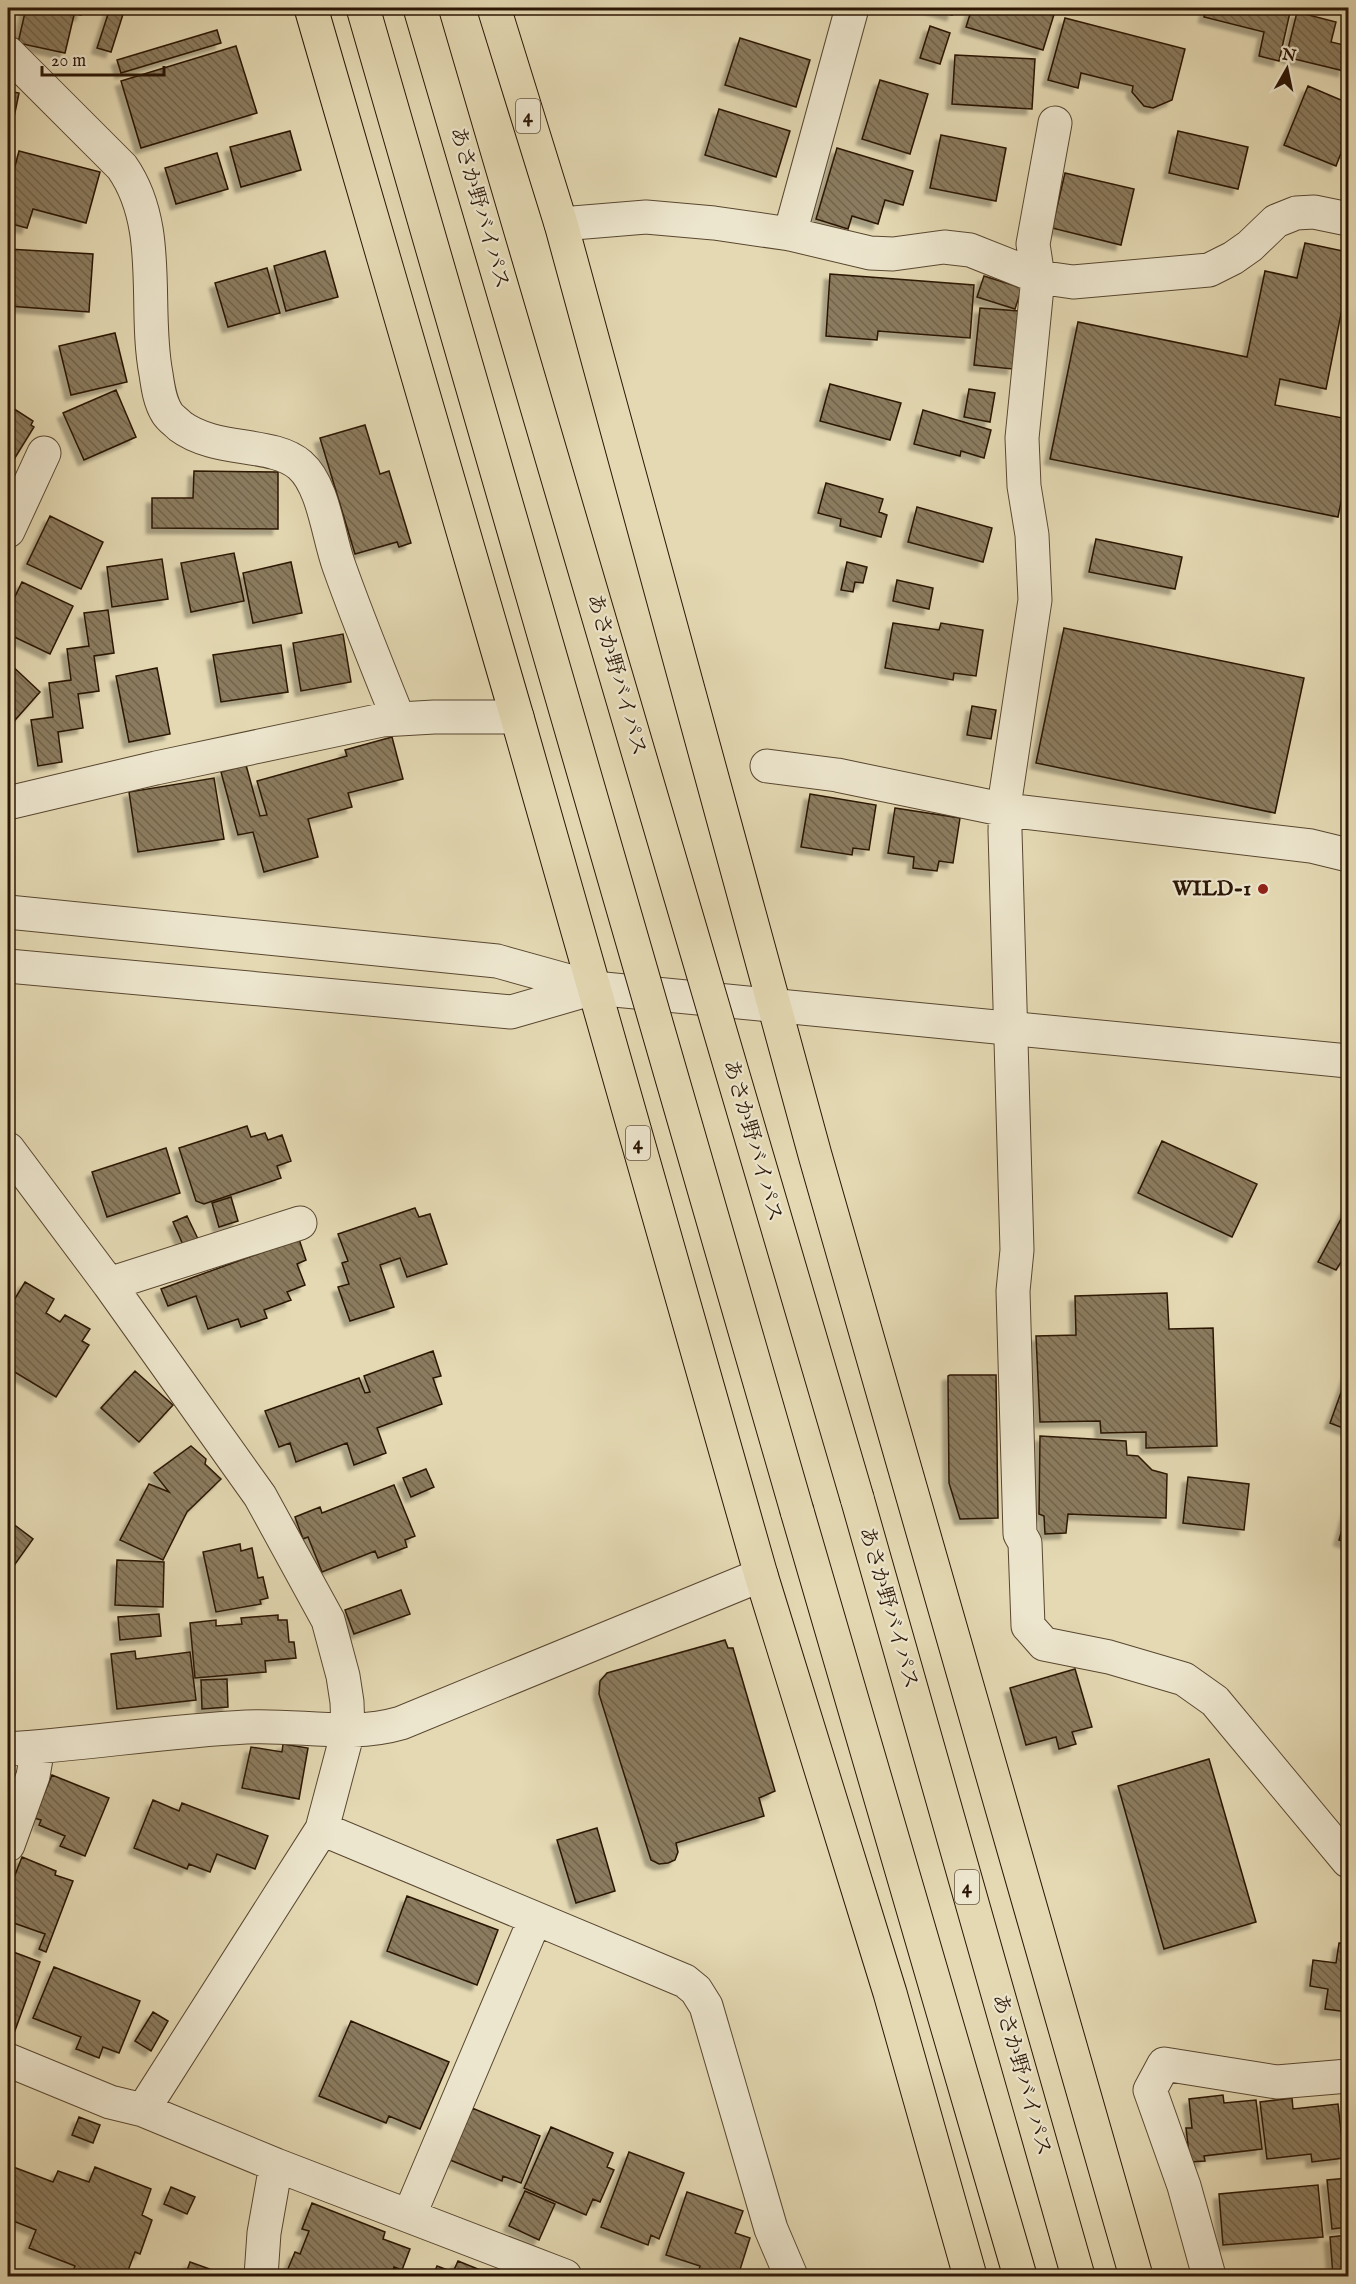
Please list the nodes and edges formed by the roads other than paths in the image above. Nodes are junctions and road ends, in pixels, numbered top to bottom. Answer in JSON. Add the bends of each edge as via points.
{"nodes":[{"id":1,"x":311,"y":8,"type":"edge"},
{"id":2,"x":363,"y":8,"type":"edge"},
{"id":3,"x":420,"y":8,"type":"edge"},
{"id":4,"x":494,"y":8,"type":"edge"},
{"id":5,"x":852,"y":8,"type":"edge"},
{"id":6,"x":8,"y":53,"type":"edge"},
{"id":7,"x":1055,"y":123,"type":"dead end"},
{"id":8,"x":1348,"y":219,"type":"edge"},
{"id":9,"x":561,"y":224,"type":"junction"},
{"id":10,"x":790,"y":234,"type":"junction"},
{"id":11,"x":1038,"y":277,"type":"junction"},
{"id":12,"x":44,"y":453,"type":"dead end"},
{"id":13,"x":8,"y":531,"type":"edge"},
{"id":14,"x":517,"y":717,"type":"junction"},
{"id":15,"x":398,"y":718,"type":"junction"},
{"id":16,"x":766,"y":766,"type":"dead end"},
{"id":17,"x":8,"y":802,"type":"edge"},
{"id":18,"x":1006,"y":810,"type":"junction"},
{"id":19,"x":1348,"y":855,"type":"edge"},
{"id":20,"x":8,"y":912,"type":"edge"},
{"id":21,"x":8,"y":966,"type":"edge"},
{"id":22,"x":594,"y":988,"type":"junction"},
{"id":23,"x":775,"y":1005,"type":"junction"},
{"id":24,"x":1010,"y":1030,"type":"junction"},
{"id":25,"x":1348,"y":1061,"type":"edge"},
{"id":26,"x":8,"y":1149,"type":"edge"},
{"id":27,"x":300,"y":1223,"type":"dead end"},
{"id":28,"x":109,"y":1284,"type":"junction"},
{"id":29,"x":761,"y":1575,"type":"junction"},
{"id":30,"x":348,"y":1731,"type":"junction"},
{"id":31,"x":22,"y":1748,"type":"edge"},
{"id":32,"x":322,"y":1829,"type":"junction"},
{"id":33,"x":8,"y":1845,"type":"edge"},
{"id":34,"x":1348,"y":1861,"type":"edge"},
{"id":35,"x":535,"y":1919,"type":"junction"},
{"id":36,"x":8,"y":2061,"type":"edge"},
{"id":37,"x":1348,"y":2076,"type":"edge"},
{"id":38,"x":143,"y":2110,"type":"junction"},
{"id":39,"x":276,"y":2165,"type":"junction"},
{"id":40,"x":409,"y":2216,"type":"junction"},
{"id":41,"x":261,"y":2277,"type":"edge"},
{"id":42,"x":565,"y":2277,"type":"edge"},
{"id":43,"x":791,"y":2277,"type":"edge"},
{"id":44,"x":970,"y":2277,"type":"edge"},
{"id":45,"x":1020,"y":2277,"type":"edge"},
{"id":46,"x":1078,"y":2277,"type":"edge"},
{"id":47,"x":1136,"y":2277,"type":"edge"},
{"id":48,"x":1209,"y":2277,"type":"edge"}],
"edges":[{"from":1,"to":14,"type":"highway","number":"4"},
{"from":2,"to":45,"type":"highway","bridge":true},
{"from":3,"to":46,"type":"highway","name":"あさか野バイパス","number":"4","bridge":true,"via":[[857,1498]]},
{"from":4,"to":9,"type":"highway","number":"4"},
{"from":5,"to":10,"type":"street"},
{"from":6,"to":15,"type":"street","via":[[122,166],[132,182],[146,220],[153,358],[168,416],[192,434],[210,441],[285,457],[299,464],[309,476],[338,565]]},
{"from":7,"to":11,"type":"street","via":[[1033,244]]},
{"from":8,"to":11,"type":"street","via":[[1314,212],[1296,213],[1276,221],[1250,246],[1209,270],[1073,282]]},
{"from":9,"to":10,"type":"street","via":[[646,217]]},
{"from":9,"to":23,"type":"highway","number":"4"},
{"from":10,"to":11,"type":"street","via":[[870,253],[944,247],[970,250]]},
{"from":11,"to":18,"type":"street","via":[[1022,438],[1035,600]]},
{"from":12,"to":13,"type":"street"},
{"from":14,"to":15,"type":"street"},
{"from":14,"to":22,"type":"highway","number":"4"},
{"from":15,"to":17,"type":"street"},
{"from":16,"to":18,"type":"street","via":[[837,775]]},
{"from":18,"to":19,"type":"street","via":[[1311,846]]},
{"from":18,"to":24,"type":"street"},
{"from":20,"to":22,"type":"street","via":[[498,961]]},
{"from":21,"to":22,"type":"street","via":[[511,1012]]},
{"from":22,"to":23,"type":"street"},
{"from":22,"to":29,"type":"highway","number":"4"},
{"from":23,"to":24,"type":"street"},
{"from":23,"to":47,"type":"highway","number":"4"},
{"from":24,"to":25,"type":"street"},
{"from":24,"to":34,"type":"street","via":[[1020,1534],[1025,1543],[1028,1626],[1044,1644],[1109,1657],[1184,1680],[1215,1701]]},
{"from":26,"to":28,"type":"street"},
{"from":27,"to":28,"type":"street"},
{"from":28,"to":30,"type":"street","via":[[260,1496],[296,1559],[328,1620],[343,1676]]},
{"from":29,"to":30,"type":"street","via":[[401,1723]]},
{"from":29,"to":44,"type":"highway","number":"4","via":[[890,1993]]},
{"from":30,"to":31,"type":"street","via":[[246,1727]]},
{"from":30,"to":32,"type":"street"},
{"from":31,"to":33,"type":"street","via":[[33,1776]]},
{"from":32,"to":35,"type":"street"},
{"from":32,"to":38,"type":"street"},
{"from":35,"to":40,"type":"street"},
{"from":35,"to":43,"type":"street","via":[[685,1981],[696,1990],[706,2006],[771,2229]]},
{"from":36,"to":38,"type":"street","via":[[110,2102]]},
{"from":37,"to":48,"type":"street","via":[[1277,2082],[1164,2064],[1150,2090],[1184,2186]]},
{"from":38,"to":39,"type":"street"},
{"from":39,"to":40,"type":"street"},
{"from":39,"to":41,"type":"street"},
{"from":40,"to":42,"type":"street"}]}
